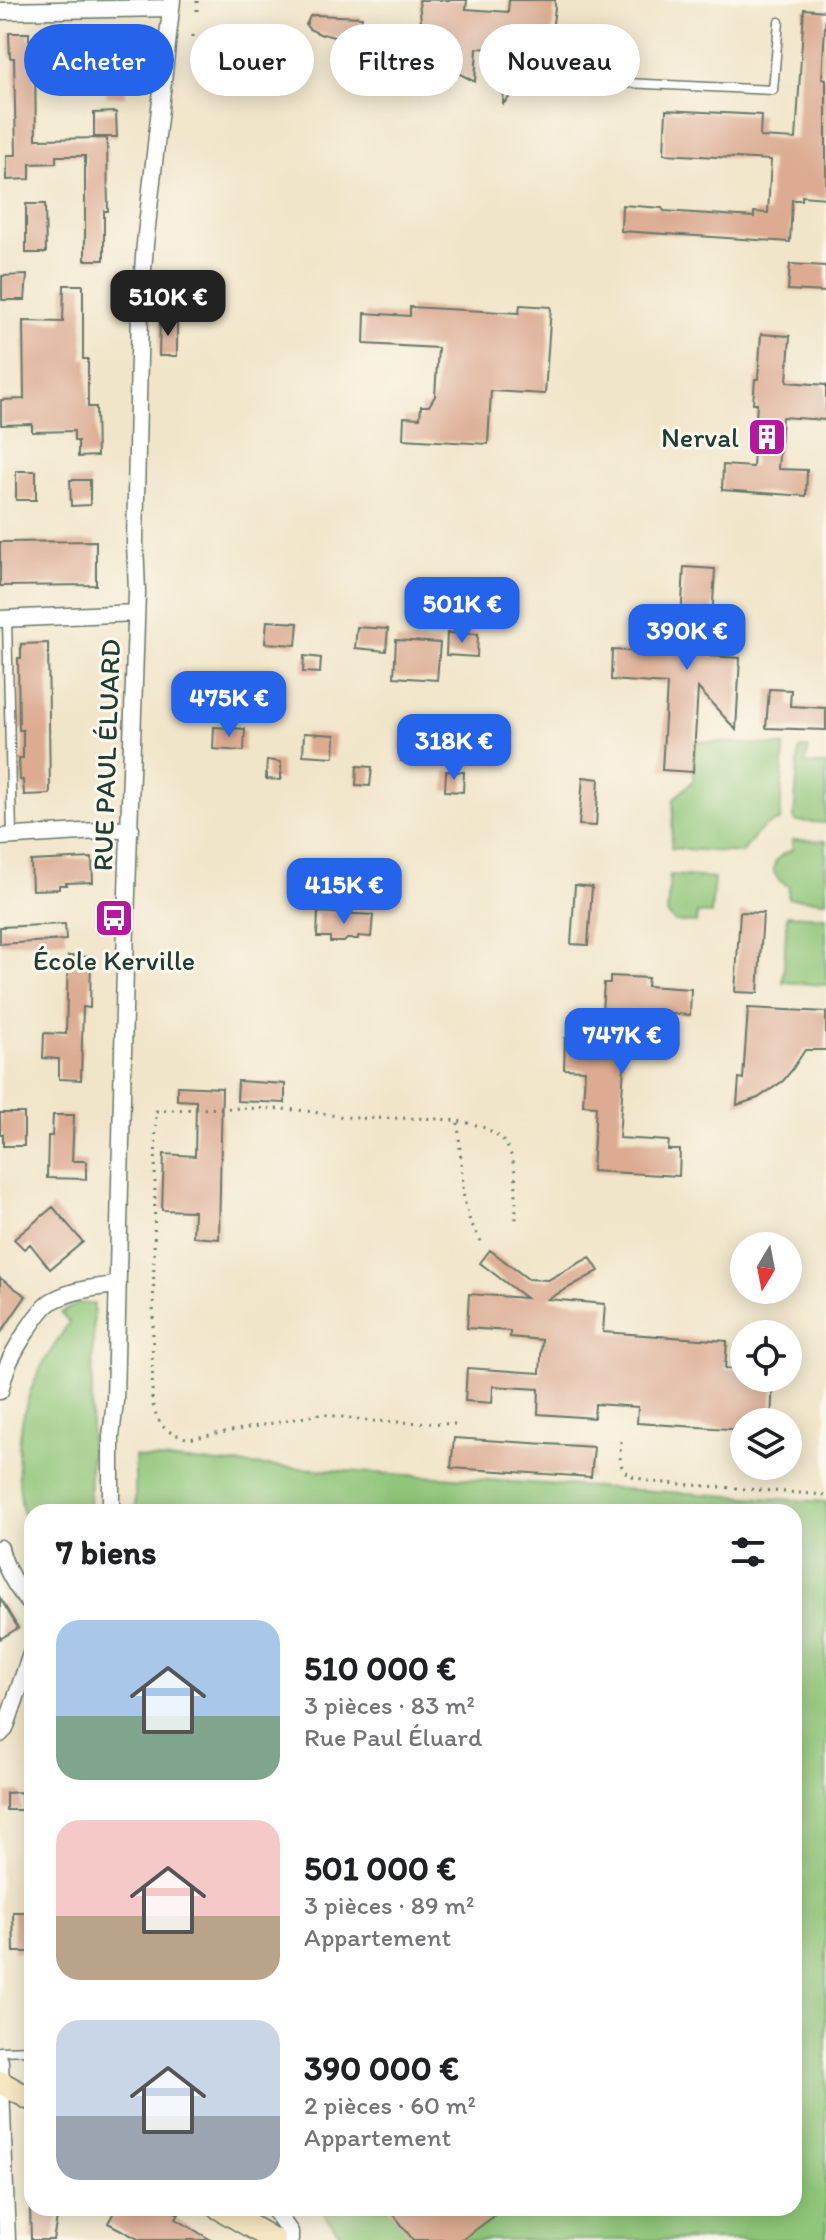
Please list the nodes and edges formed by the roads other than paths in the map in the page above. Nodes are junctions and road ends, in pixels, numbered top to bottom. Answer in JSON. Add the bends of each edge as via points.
{"nodes":[{"id":1,"x":172,"y":4,"type":"edge"},
{"id":2,"x":0,"y":11,"type":"edge"},
{"id":3,"x":779,"y":22,"type":"dead end"},
{"id":4,"x":640,"y":84,"type":"edge"},
{"id":5,"x":136,"y":613,"type":"junction"},
{"id":6,"x":4,"y":619,"type":"edge"},
{"id":7,"x":131,"y":829,"type":"junction"},
{"id":8,"x":6,"y":837,"type":"edge"},
{"id":9,"x":118,"y":1285,"type":"junction"},
{"id":10,"x":0,"y":1391,"type":"edge"},
{"id":11,"x":111,"y":1504,"type":"edge"},
{"id":12,"x":0,"y":1548,"type":"edge"},
{"id":13,"x":24,"y":1597,"type":"edge"},
{"id":14,"x":24,"y":1674,"type":"edge"},
{"id":15,"x":0,"y":1734,"type":"edge"},
{"id":16,"x":24,"y":2050,"type":"edge"},
{"id":17,"x":0,"y":2051,"type":"edge"},
{"id":18,"x":1,"y":2075,"type":"edge"},
{"id":19,"x":24,"y":2094,"type":"edge"},
{"id":20,"x":2,"y":2180,"type":"edge"},
{"id":21,"x":236,"y":2216,"type":"edge"},
{"id":22,"x":279,"y":2216,"type":"edge"},
{"id":23,"x":7,"y":2240,"type":"edge"},
{"id":24,"x":274,"y":2240,"type":"edge"},
{"id":25,"x":290,"y":2240,"type":"edge"}],
"edges":[{"from":1,"to":2,"type":"street"},
{"from":1,"to":5,"type":"street","name":"RUE PAUL ÉLUARD","via":[[140,310]]},
{"from":3,"to":4,"type":"lane","via":[[773,90]]},
{"from":5,"to":6,"type":"street"},
{"from":5,"to":7,"type":"street","name":"RUE PAUL ÉLUARD"},
{"from":6,"to":8,"type":"lane"},
{"from":7,"to":8,"type":"street"},
{"from":7,"to":9,"type":"street","name":"RUE PAUL ÉLUARD"},
{"from":9,"to":10,"type":"street","via":[[50,1301],[8,1365]]},
{"from":9,"to":11,"type":"street","name":"RUE PAUL ÉLUARD"},
{"from":12,"to":13,"type":"street"},
{"from":14,"to":15,"type":"street"},
{"from":16,"to":17,"type":"lane"},
{"from":18,"to":19,"type":"main road"},
{"from":18,"to":20,"type":"street"},
{"from":20,"to":23,"type":"street"},
{"from":21,"to":24,"type":"main road"},
{"from":22,"to":25,"type":"street"}]}
